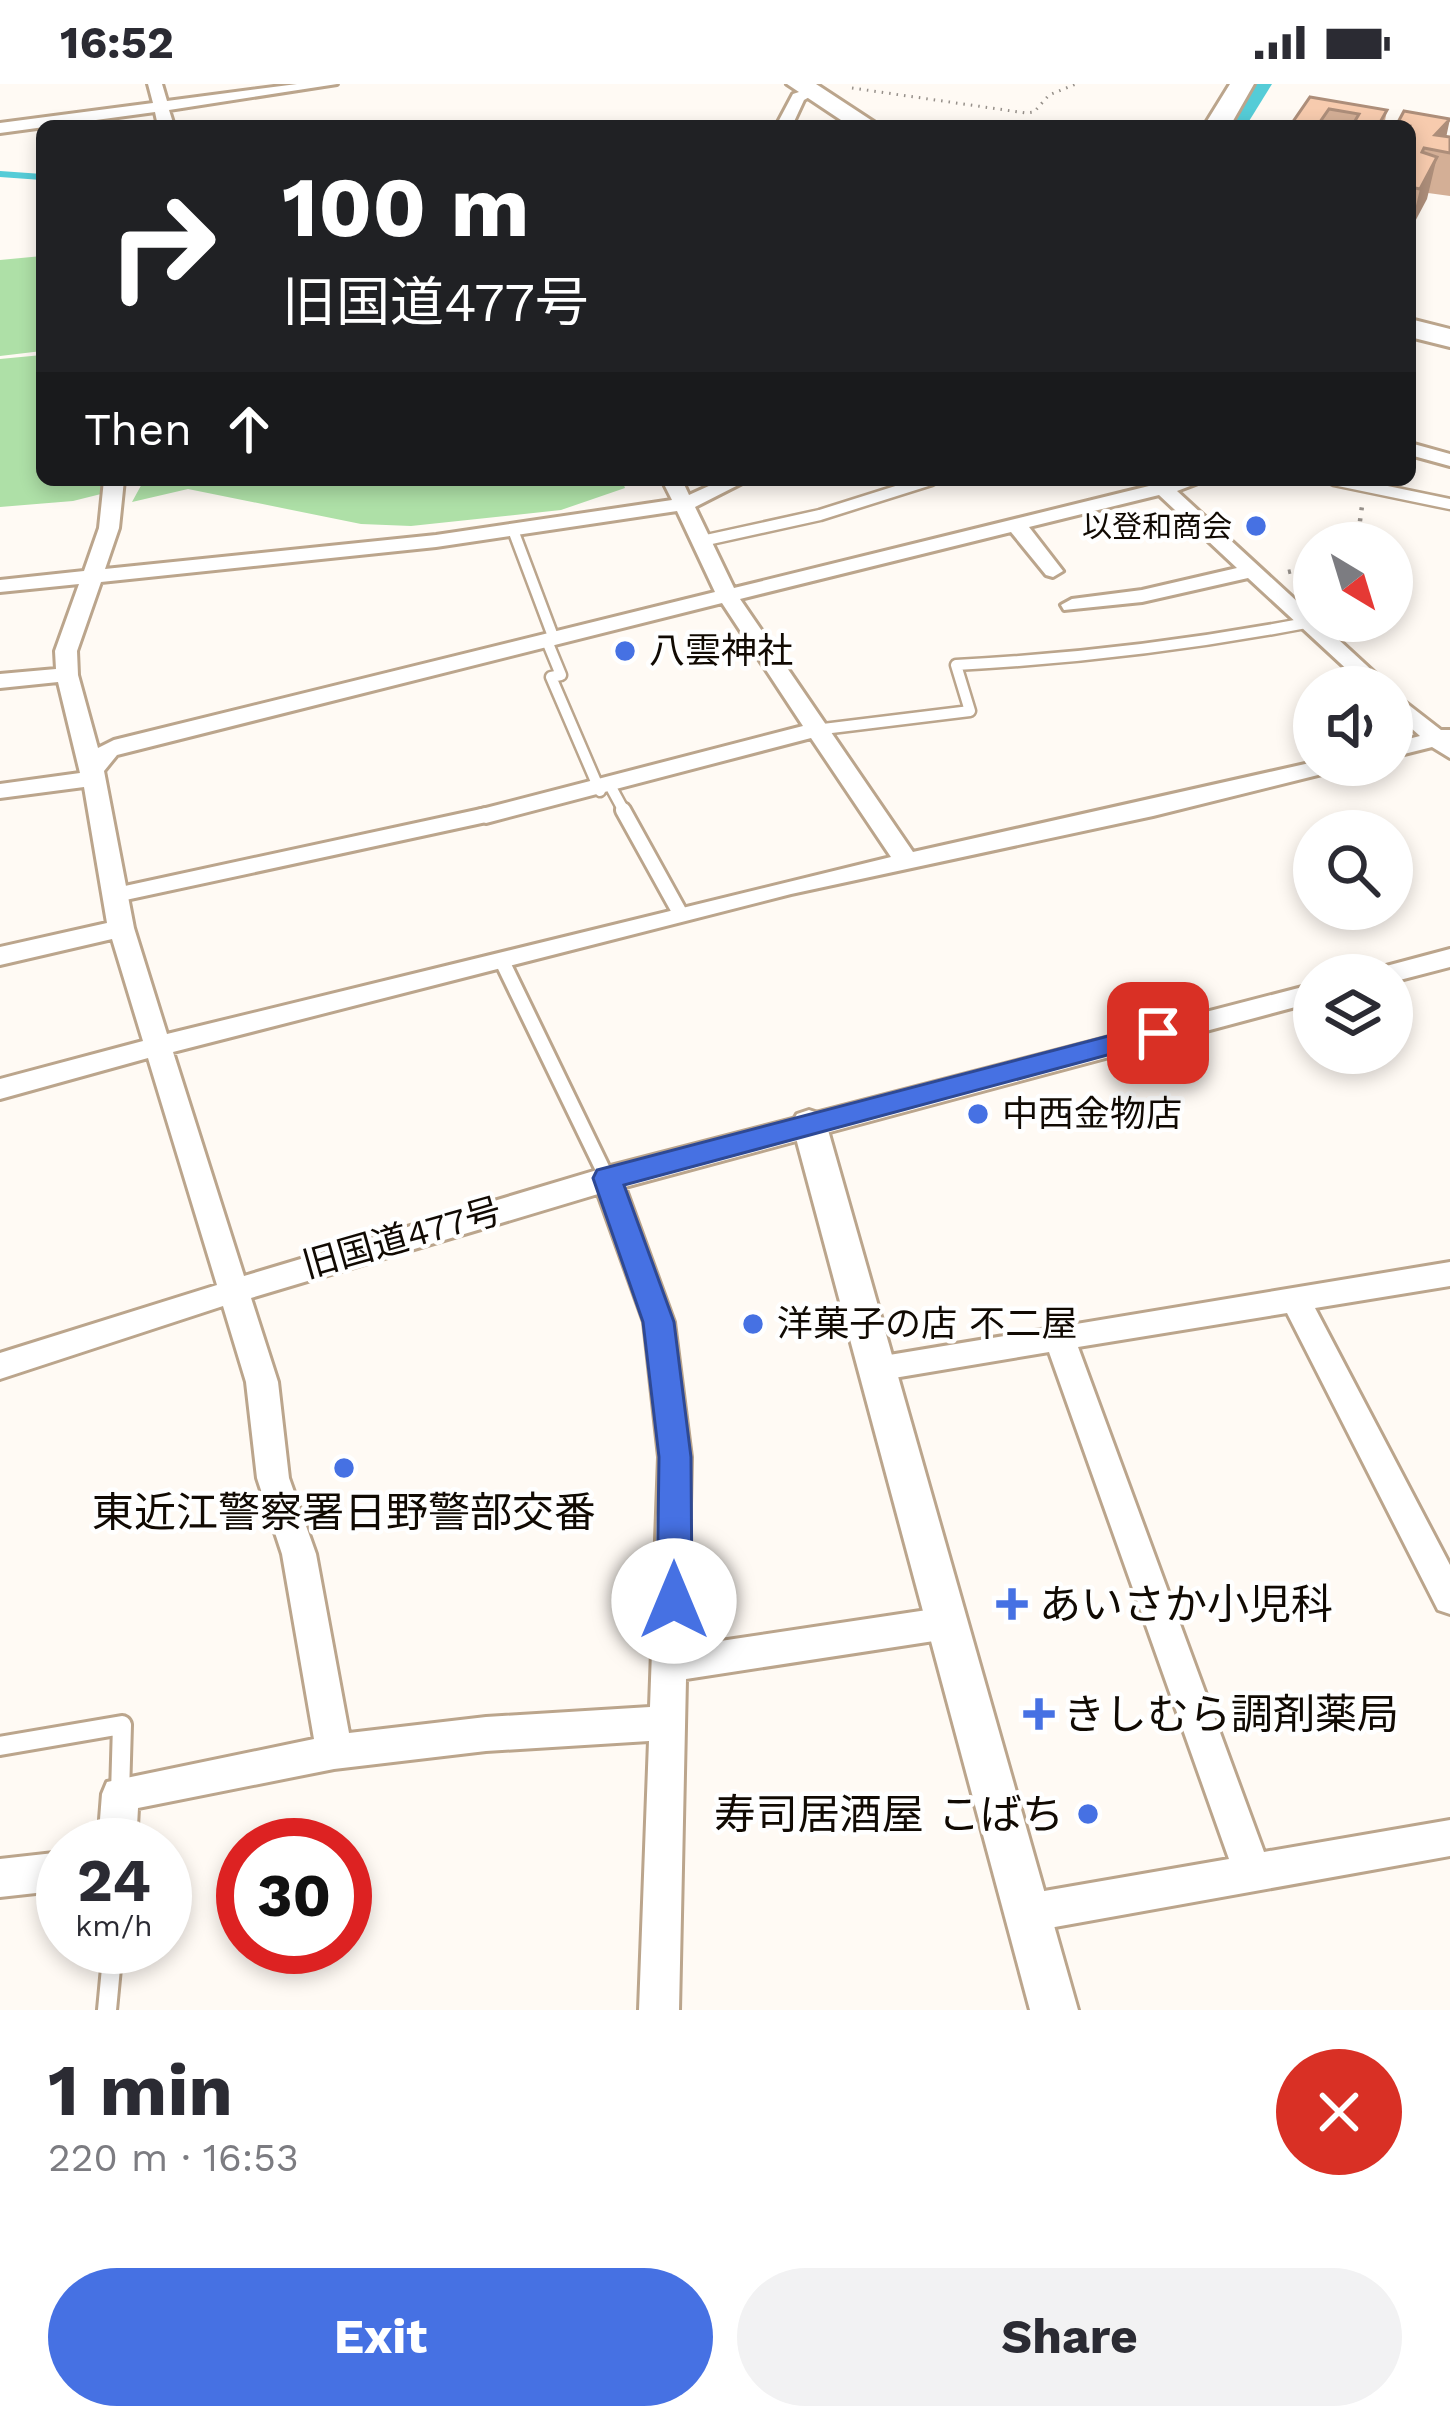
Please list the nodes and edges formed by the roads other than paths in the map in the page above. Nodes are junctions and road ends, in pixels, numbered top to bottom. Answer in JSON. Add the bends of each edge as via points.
{"nodes":[{"id":1,"x":155,"y":84,"type":"edge"},
{"id":2,"x":330,"y":84,"type":"edge"},
{"id":3,"x":1242,"y":84,"type":"edge"},
{"id":4,"x":805,"y":88,"type":"edge"},
{"id":5,"x":161,"y":107,"type":"junction"},
{"id":6,"x":61,"y":120,"type":"edge"},
{"id":7,"x":164,"y":120,"type":"edge"},
{"id":8,"x":787,"y":120,"type":"edge"},
{"id":9,"x":857,"y":120,"type":"edge"},
{"id":10,"x":1221,"y":120,"type":"edge"},
{"id":11,"x":36,"y":123,"type":"edge"},
{"id":12,"x":0,"y":128,"type":"edge"},
{"id":13,"x":1416,"y":330,"type":"edge"},
{"id":14,"x":1450,"y":338,"type":"edge"},
{"id":15,"x":1416,"y":451,"type":"edge"},
{"id":16,"x":1450,"y":460,"type":"edge"},
{"id":17,"x":113,"y":486,"type":"edge"},
{"id":18,"x":675,"y":486,"type":"edge"},
{"id":19,"x":725,"y":486,"type":"edge"},
{"id":20,"x":912,"y":486,"type":"edge"},
{"id":21,"x":1151,"y":486,"type":"edge"},
{"id":22,"x":1160,"y":486,"type":"edge"},
{"id":23,"x":1372,"y":486,"type":"edge"},
{"id":24,"x":685,"y":504,"type":"junction"},
{"id":25,"x":1450,"y":504,"type":"edge"},
{"id":26,"x":1016,"y":524,"type":"junction"},
{"id":27,"x":513,"y":530,"type":"junction"},
{"id":28,"x":702,"y":541,"type":"junction"},
{"id":29,"x":1249,"y":571,"type":"junction"},
{"id":30,"x":1053,"y":572,"type":"dead end"},
{"id":31,"x":93,"y":580,"type":"junction"},
{"id":32,"x":0,"y":586,"type":"edge"},
{"id":33,"x":726,"y":594,"type":"junction"},
{"id":34,"x":1072,"y":605,"type":"dead end"},
{"id":35,"x":1293,"y":610,"type":"edge"},
{"id":36,"x":1293,"y":625,"type":"edge"},
{"id":37,"x":550,"y":639,"type":"junction"},
{"id":38,"x":1328,"y":642,"type":"edge"},
{"id":39,"x":1355,"y":666,"type":"edge"},
{"id":40,"x":67,"y":675,"type":"junction"},
{"id":41,"x":0,"y":681,"type":"edge"},
{"id":42,"x":1413,"y":716,"type":"edge"},
{"id":43,"x":814,"y":730,"type":"junction"},
{"id":44,"x":1446,"y":742,"type":"edge"},
{"id":45,"x":1413,"y":747,"type":"edge"},
{"id":46,"x":1293,"y":773,"type":"edge"},
{"id":47,"x":92,"y":774,"type":"junction"},
{"id":48,"x":0,"y":790,"type":"edge"},
{"id":49,"x":606,"y":790,"type":"junction"},
{"id":50,"x":486,"y":815,"type":"joint"},
{"id":51,"x":906,"y":861,"type":"junction"},
{"id":52,"x":116,"y":895,"type":"junction"},
{"id":53,"x":680,"y":913,"type":"junction"},
{"id":54,"x":121,"y":928,"type":"junction"},
{"id":55,"x":0,"y":956,"type":"edge"},
{"id":56,"x":1450,"y":958,"type":"edge"},
{"id":57,"x":502,"y":961,"type":"junction"},
{"id":58,"x":1413,"y":968,"type":"edge"},
{"id":59,"x":1293,"y":998,"type":"edge"},
{"id":60,"x":154,"y":1045,"type":"junction"},
{"id":61,"x":0,"y":1089,"type":"edge"},
{"id":62,"x":809,"y":1124,"type":"junction"},
{"id":63,"x":608,"y":1178,"type":"junction"},
{"id":64,"x":1450,"y":1274,"type":"edge"},
{"id":65,"x":234,"y":1288,"type":"junction"},
{"id":66,"x":1296,"y":1301,"type":"junction"},
{"id":67,"x":1060,"y":1339,"type":"junction"},
{"id":68,"x":0,"y":1366,"type":"edge"},
{"id":69,"x":876,"y":1368,"type":"junction"},
{"id":70,"x":1435,"y":1534,"type":"edge"},
{"id":71,"x":1450,"y":1599,"type":"edge"},
{"id":72,"x":947,"y":1623,"type":"junction"},
{"id":73,"x":670,"y":1665,"type":"junction"},
{"id":74,"x":668,"y":1723,"type":"junction"},
{"id":75,"x":0,"y":1746,"type":"edge"},
{"id":76,"x":334,"y":1752,"type":"junction"},
{"id":77,"x":120,"y":1794,"type":"junction"},
{"id":78,"x":119,"y":1818,"type":"edge"},
{"id":79,"x":1450,"y":1838,"type":"edge"},
{"id":80,"x":1253,"y":1873,"type":"junction"},
{"id":81,"x":36,"y":1874,"type":"edge"},
{"id":82,"x":0,"y":1877,"type":"edge"},
{"id":83,"x":1027,"y":1913,"type":"junction"},
{"id":84,"x":110,"y":1974,"type":"edge"},
{"id":85,"x":107,"y":2010,"type":"edge"},
{"id":86,"x":659,"y":2010,"type":"edge"},
{"id":87,"x":1054,"y":2010,"type":"edge"}],
"edges":[{"from":1,"to":5,"type":"street"},
{"from":2,"to":5,"type":"street"},
{"from":3,"to":10,"type":"highway"},
{"from":4,"to":8,"type":"street"},
{"from":4,"to":9,"type":"highway"},
{"from":5,"to":6,"type":"street"},
{"from":5,"to":7,"type":"street"},
{"from":11,"to":12,"type":"street"},
{"from":13,"to":14,"type":"highway"},
{"from":15,"to":16,"type":"street"},
{"from":17,"to":31,"type":"street"},
{"from":18,"to":24,"type":"street"},
{"from":19,"to":24,"type":"street"},
{"from":20,"to":28,"type":"lane"},
{"from":21,"to":26,"type":"street"},
{"from":22,"to":29,"type":"street"},
{"from":23,"to":25,"type":"lane"},
{"from":24,"to":27,"type":"street"},
{"from":24,"to":28,"type":"street"},
{"from":26,"to":30,"type":"street"},
{"from":26,"to":33,"type":"street"},
{"from":27,"to":31,"type":"street"},
{"from":27,"to":37,"type":"lane"},
{"from":28,"to":33,"type":"street"},
{"from":29,"to":34,"type":"street"},
{"from":29,"to":35,"type":"street"},
{"from":31,"to":32,"type":"street"},
{"from":31,"to":40,"type":"street","via":[[66,650]]},
{"from":33,"to":37,"type":"street"},
{"from":33,"to":43,"type":"street"},
{"from":36,"to":43,"type":"lane","via":[[1188,645],[956,665],[970,711]]},
{"from":37,"to":47,"type":"street","via":[[122,745]]},
{"from":37,"to":49,"type":"lane","via":[[561,675],[551,677]]},
{"from":38,"to":39,"type":"street"},
{"from":40,"to":41,"type":"street"},
{"from":40,"to":47,"type":"street"},
{"from":42,"to":44,"type":"street"},
{"from":43,"to":49,"type":"street","via":[[684,761]]},
{"from":43,"to":51,"type":"street"},
{"from":44,"to":45,"type":"street"},
{"from":46,"to":51,"type":"street"},
{"from":47,"to":48,"type":"street"},
{"from":47,"to":52,"type":"street"},
{"from":49,"to":50,"type":"street"},
{"from":49,"to":53,"type":"lane"},
{"from":50,"to":52,"type":"lane"},
{"from":51,"to":53,"type":"street"},
{"from":52,"to":54,"type":"street"},
{"from":53,"to":57,"type":"street"},
{"from":54,"to":55,"type":"street"},
{"from":54,"to":60,"type":"street"},
{"from":56,"to":58,"type":"street"},
{"from":57,"to":60,"type":"street"},
{"from":57,"to":63,"type":"lane"},
{"from":59,"to":62,"type":"street","name":"旧国道477号"},
{"from":60,"to":61,"type":"street"},
{"from":60,"to":65,"type":"street"},
{"from":62,"to":63,"type":"street","name":"旧国道477号"},
{"from":62,"to":69,"type":"street"},
{"from":63,"to":65,"type":"street","name":"旧国道477号"},
{"from":63,"to":73,"type":"street","via":[[661,1340],[675,1457]]},
{"from":64,"to":66,"type":"street"},
{"from":65,"to":68,"type":"street","name":"旧国道477号"},
{"from":65,"to":76,"type":"street","via":[[262,1382],[273,1478],[298,1554]]},
{"from":66,"to":67,"type":"street"},
{"from":66,"to":70,"type":"street"},
{"from":67,"to":69,"type":"street"},
{"from":67,"to":80,"type":"street"},
{"from":69,"to":72,"type":"street"},
{"from":70,"to":71,"type":"street"},
{"from":72,"to":73,"type":"street"},
{"from":72,"to":83,"type":"street"},
{"from":73,"to":74,"type":"street"},
{"from":74,"to":76,"type":"street"},
{"from":74,"to":86,"type":"street"},
{"from":75,"to":77,"type":"lane","via":[[122,1726]]},
{"from":76,"to":77,"type":"street"},
{"from":77,"to":78,"type":"street"},
{"from":79,"to":80,"type":"street"},
{"from":80,"to":83,"type":"street"},
{"from":81,"to":82,"type":"street"},
{"from":83,"to":87,"type":"street"},
{"from":84,"to":85,"type":"lane"}]}
